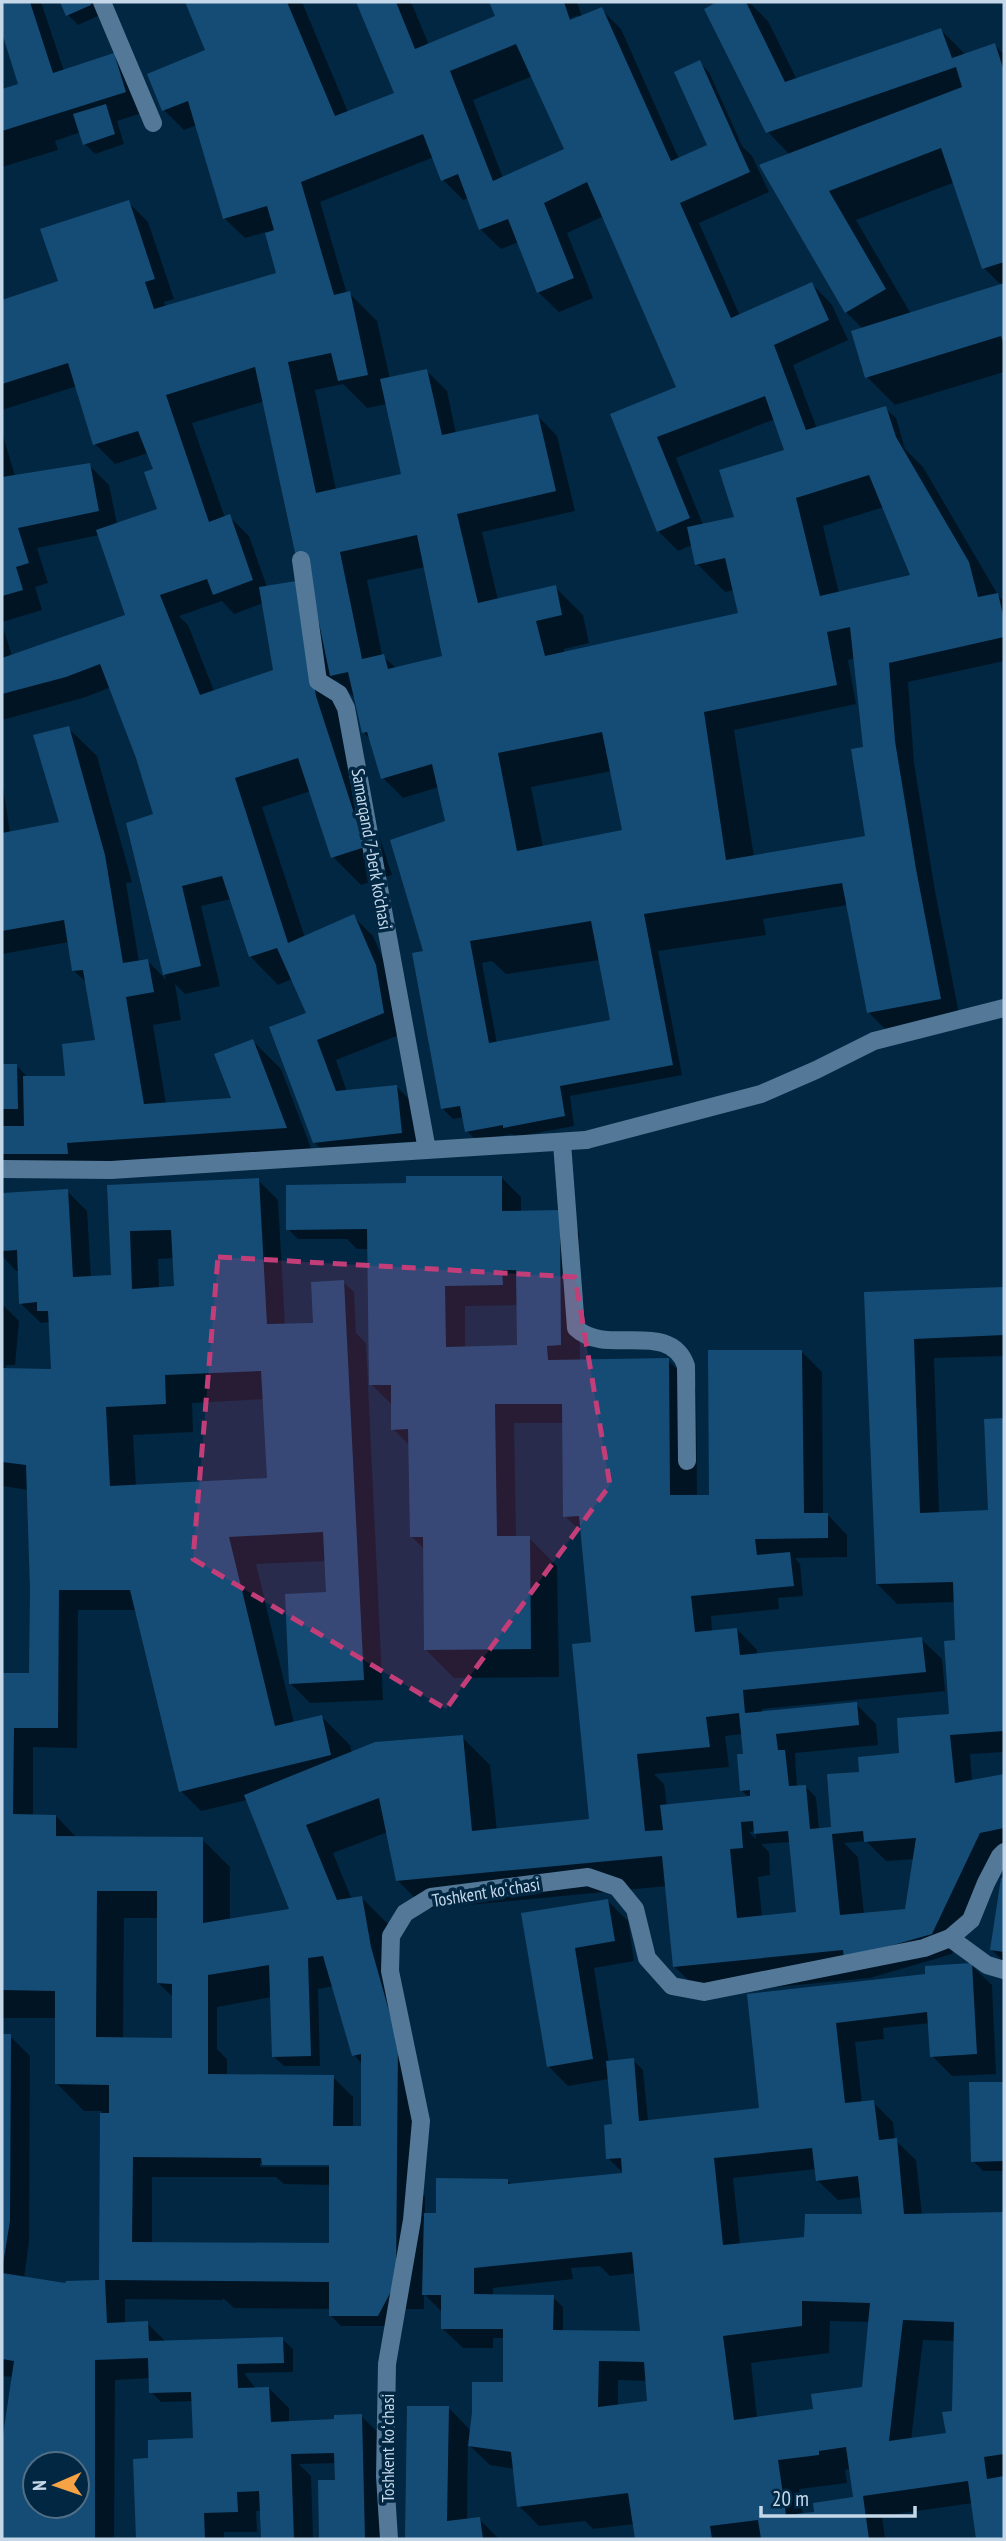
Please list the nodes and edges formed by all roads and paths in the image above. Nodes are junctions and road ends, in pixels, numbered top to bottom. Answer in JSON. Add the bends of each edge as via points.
{"nodes":[{"id":1,"x":102,"y":2,"type":"edge"},
{"id":2,"x":153,"y":123,"type":"dead end"},
{"id":3,"x":301,"y":560,"type":"dead end"},
{"id":4,"x":1004,"y":1007,"type":"edge"},
{"id":5,"x":562,"y":1143,"type":"junction"},
{"id":6,"x":427,"y":1150,"type":"junction"},
{"id":7,"x":2,"y":1169,"type":"edge"},
{"id":8,"x":687,"y":1461,"type":"dead end"},
{"id":9,"x":1004,"y":1852,"type":"edge"},
{"id":10,"x":950,"y":1938,"type":"junction"},
{"id":11,"x":1004,"y":1970,"type":"edge"},
{"id":12,"x":389,"y":2539,"type":"edge"}],
"edges":[{"from":1,"to":2,"type":"street"},
{"from":3,"to":6,"type":"street","name":"Samarqand 7-berk ko'chasi","via":[[318,681],[339,694],[346,708]]},
{"from":4,"to":5,"type":"street","via":[[874,1041],[761,1094]]},
{"from":5,"to":6,"type":"street"},
{"from":5,"to":8,"type":"street","via":[[576,1328],[597,1339],[672,1345],[682,1355]]},
{"from":6,"to":7,"type":"street","via":[[111,1170]]},
{"from":9,"to":10,"type":"street","name":"Toshkent koʻchasi","via":[[971,1920]]},
{"from":10,"to":11,"type":"street","via":[[987,1965]]},
{"from":10,"to":12,"type":"street","name":"Toshkent koʻchasi","via":[[924,1948],[704,1992],[673,1986],[648,1958],[635,1909],[617,1887],[588,1877],[431,1897],[405,1913],[391,1936],[390,1971],[421,2121],[412,2220],[387,2364]]}]}
